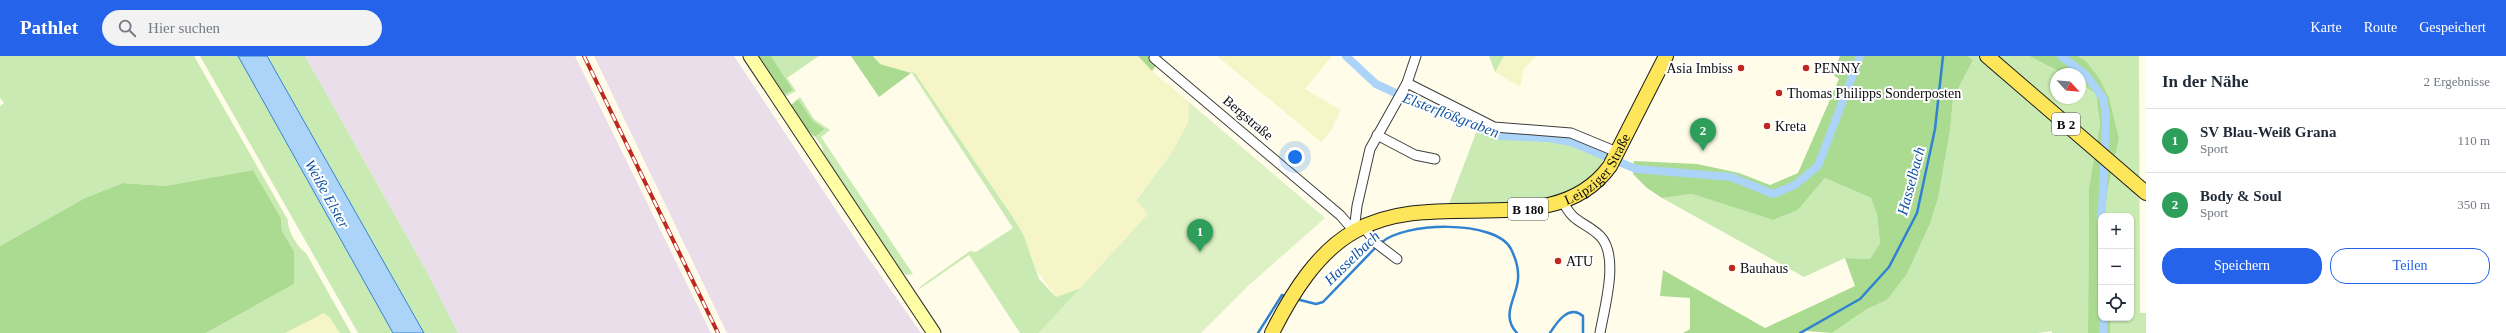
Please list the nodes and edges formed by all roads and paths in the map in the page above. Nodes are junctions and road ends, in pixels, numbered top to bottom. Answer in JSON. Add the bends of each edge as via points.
{"nodes":[{"id":1,"x":750,"y":56,"type":"edge"},
{"id":2,"x":1416,"y":56,"type":"edge"},
{"id":3,"x":1666,"y":56,"type":"edge"},
{"id":4,"x":1986,"y":56,"type":"edge"},
{"id":5,"x":1154,"y":58,"type":"dead end"},
{"id":6,"x":1407,"y":83,"type":"junction"},
{"id":7,"x":1378,"y":135,"type":"junction"},
{"id":8,"x":1614,"y":158,"type":"junction"},
{"id":9,"x":1434,"y":159,"type":"dead end"},
{"id":10,"x":2146,"y":193,"type":"edge"},
{"id":11,"x":1563,"y":201,"type":"junction"},
{"id":12,"x":1358,"y":229,"type":"junction"},
{"id":13,"x":1397,"y":259,"type":"dead end"},
{"id":14,"x":934,"y":333,"type":"edge"},
{"id":15,"x":1272,"y":333,"type":"edge"},
{"id":16,"x":1600,"y":333,"type":"edge"}],
"edges":[{"from":1,"to":14,"type":"main road"},
{"from":2,"to":6,"type":"street"},
{"from":3,"to":8,"type":"main road","name":"Leipziger Straße","number":"B 180"},
{"from":4,"to":10,"type":"main road","number":"B 2"},
{"from":5,"to":12,"type":"street","name":"Bergstraße"},
{"from":6,"to":7,"type":"street"},
{"from":6,"to":8,"type":"street","via":[[1494,127],[1571,133]]},
{"from":7,"to":9,"type":"street","via":[[1415,155]]},
{"from":7,"to":12,"type":"street","via":[[1370,149],[1357,206]]},
{"from":8,"to":11,"type":"main road","name":"Leipziger Straße","number":"B 180","via":[[1594,185]]},
{"from":11,"to":12,"type":"main road","name":"Leipziger Straße","number":"B 180","via":[[1515,210],[1422,211],[1395,216]]},
{"from":11,"to":16,"type":"street","via":[[1569,214],[1600,236],[1608,248],[1610,266]]},
{"from":12,"to":13,"type":"street"},
{"from":12,"to":15,"type":"main road","name":"Leipziger Straße","number":"B 180","via":[[1328,251],[1298,289]]}]}
